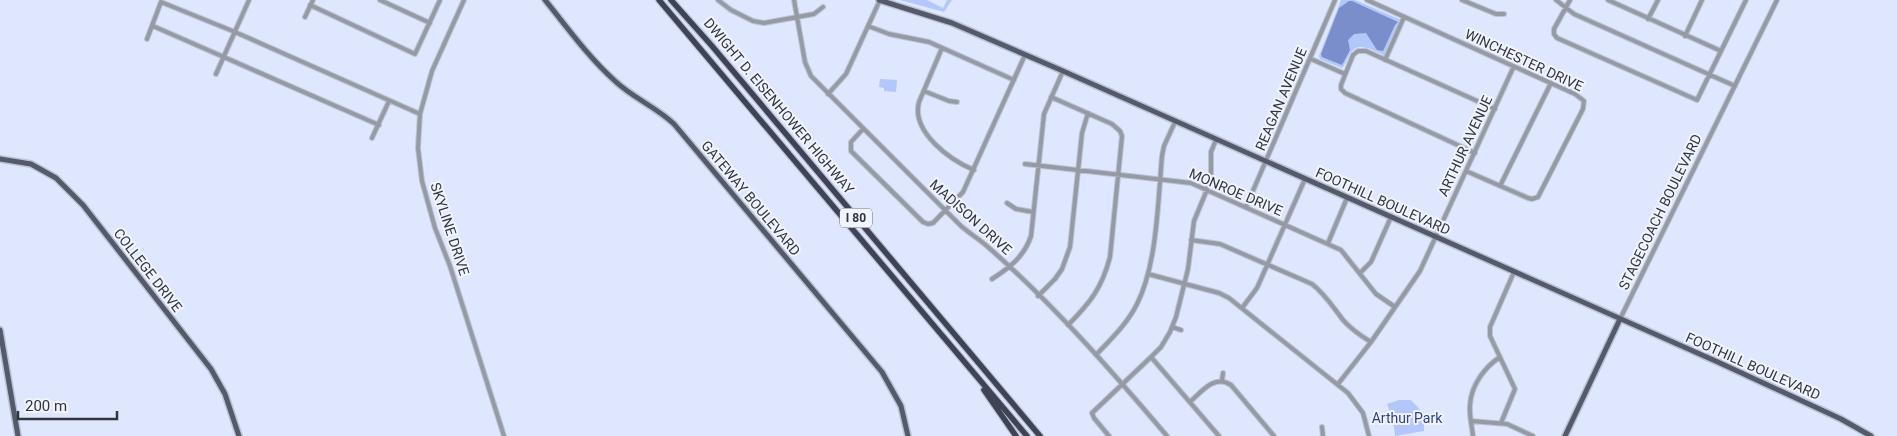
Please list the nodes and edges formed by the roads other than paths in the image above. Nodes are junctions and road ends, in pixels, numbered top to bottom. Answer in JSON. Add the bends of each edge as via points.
{"nodes":[{"id":1,"x":249,"y":0,"type":"edge"},
{"id":2,"x":313,"y":0,"type":"edge"},
{"id":3,"x":380,"y":0,"type":"edge"},
{"id":4,"x":440,"y":0,"type":"edge"},
{"id":5,"x":464,"y":0,"type":"edge"},
{"id":6,"x":545,"y":0,"type":"edge"},
{"id":7,"x":659,"y":0,"type":"edge"},
{"id":8,"x":671,"y":0,"type":"edge"},
{"id":9,"x":718,"y":0,"type":"edge"},
{"id":10,"x":794,"y":0,"type":"edge"},
{"id":11,"x":1335,"y":0,"type":"edge"},
{"id":12,"x":1367,"y":0,"type":"edge"},
{"id":13,"x":1462,"y":0,"type":"edge"},
{"id":14,"x":1556,"y":0,"type":"edge"},
{"id":15,"x":1570,"y":0,"type":"edge"},
{"id":16,"x":1608,"y":0,"type":"edge"},
{"id":17,"x":1658,"y":0,"type":"edge"},
{"id":18,"x":1702,"y":0,"type":"edge"},
{"id":19,"x":1746,"y":0,"type":"edge"},
{"id":20,"x":1777,"y":0,"type":"edge"},
{"id":21,"x":883,"y":1,"type":"edge"},
{"id":22,"x":1614,"y":1,"type":"edge"},
{"id":23,"x":1473,"y":2,"type":"edge"},
{"id":24,"x":310,"y":5,"type":"junction"},
{"id":25,"x":823,"y":7,"type":"dead end"},
{"id":26,"x":1565,"y":8,"type":"junction"},
{"id":27,"x":1504,"y":14,"type":"dead end"},
{"id":28,"x":1404,"y":17,"type":"junction"},
{"id":29,"x":305,"y":18,"type":"dead end"},
{"id":30,"x":797,"y":18,"type":"junction"},
{"id":31,"x":1648,"y":19,"type":"junction"},
{"id":32,"x":430,"y":23,"type":"junction"},
{"id":33,"x":153,"y":26,"type":"junction"},
{"id":34,"x":868,"y":26,"type":"junction"},
{"id":35,"x":235,"y":32,"type":"junction"},
{"id":36,"x":1685,"y":36,"type":"junction"},
{"id":37,"x":147,"y":39,"type":"dead end"},
{"id":38,"x":942,"y":48,"type":"junction"},
{"id":39,"x":1721,"y":51,"type":"junction"},
{"id":40,"x":1025,"y":55,"type":"junction"},
{"id":41,"x":224,"y":57,"type":"junction"},
{"id":42,"x":1311,"y":59,"type":"junction"},
{"id":43,"x":1385,"y":60,"type":"junction"},
{"id":44,"x":1514,"y":66,"type":"junction"},
{"id":45,"x":1063,"y":71,"type":"junction"},
{"id":46,"x":216,"y":74,"type":"dead end"},
{"id":47,"x":1345,"y":74,"type":"junction"},
{"id":48,"x":1710,"y":75,"type":"junction"},
{"id":49,"x":1014,"y":80,"type":"junction"},
{"id":50,"x":1550,"y":83,"type":"junction"},
{"id":51,"x":1735,"y":86,"type":"junction"},
{"id":52,"x":924,"y":91,"type":"junction"},
{"id":53,"x":828,"y":94,"type":"junction"},
{"id":54,"x":1051,"y":97,"type":"junction"},
{"id":55,"x":389,"y":101,"type":"junction"},
{"id":56,"x":957,"y":102,"type":"dead end"},
{"id":57,"x":1495,"y":109,"type":"junction"},
{"id":58,"x":1088,"y":113,"type":"junction"},
{"id":59,"x":420,"y":114,"type":"junction"},
{"id":60,"x":1175,"y":122,"type":"junction"},
{"id":61,"x":379,"y":125,"type":"junction"},
{"id":62,"x":863,"y":129,"type":"junction"},
{"id":63,"x":372,"y":138,"type":"dead end"},
{"id":64,"x":1216,"y":140,"type":"junction"},
{"id":65,"x":1475,"y":153,"type":"junction"},
{"id":66,"x":0,"y":159,"type":"edge"},
{"id":67,"x":1266,"y":162,"type":"junction"},
{"id":68,"x":1025,"y":164,"type":"dead end"},
{"id":69,"x":1038,"y":166,"type":"junction"},
{"id":70,"x":974,"y":170,"type":"junction"},
{"id":71,"x":1078,"y":170,"type":"junction"},
{"id":72,"x":1466,"y":171,"type":"junction"},
{"id":73,"x":1119,"y":174,"type":"junction"},
{"id":74,"x":1160,"y":178,"type":"junction"},
{"id":75,"x":1305,"y":179,"type":"junction"},
{"id":76,"x":1500,"y":186,"type":"junction"},
{"id":77,"x":1206,"y":189,"type":"junction"},
{"id":78,"x":1348,"y":198,"type":"junction"},
{"id":79,"x":1007,"y":203,"type":"dead end"},
{"id":80,"x":1246,"y":207,"type":"junction"},
{"id":81,"x":946,"y":211,"type":"junction"},
{"id":82,"x":1033,"y":212,"type":"junction"},
{"id":83,"x":1391,"y":217,"type":"junction"},
{"id":84,"x":1285,"y":224,"type":"junction"},
{"id":85,"x":1436,"y":237,"type":"junction"},
{"id":86,"x":1191,"y":240,"type":"junction"},
{"id":87,"x":1328,"y":244,"type":"junction"},
{"id":88,"x":1267,"y":265,"type":"junction"},
{"id":89,"x":1009,"y":267,"type":"junction"},
{"id":90,"x":1514,"y":272,"type":"junction"},
{"id":91,"x":1360,"y":273,"type":"junction"},
{"id":92,"x":1148,"y":274,"type":"junction"},
{"id":93,"x":992,"y":279,"type":"dead end"},
{"id":94,"x":1184,"y":284,"type":"junction"},
{"id":95,"x":1038,"y":296,"type":"junction"},
{"id":96,"x":1395,"y":307,"type":"junction"},
{"id":97,"x":1242,"y":308,"type":"junction"},
{"id":98,"x":1620,"y":319,"type":"junction"},
{"id":99,"x":1068,"y":325,"type":"junction"},
{"id":100,"x":1172,"y":327,"type":"junction"},
{"id":101,"x":0,"y":330,"type":"edge"},
{"id":102,"x":1180,"y":330,"type":"dead end"},
{"id":103,"x":946,"y":340,"type":"junction"},
{"id":104,"x":1370,"y":342,"type":"junction"},
{"id":105,"x":2,"y":351,"type":"edge"},
{"id":106,"x":1096,"y":355,"type":"junction"},
{"id":107,"x":1151,"y":357,"type":"junction"},
{"id":108,"x":1500,"y":357,"type":"junction"},
{"id":109,"x":1223,"y":373,"type":"dead end"},
{"id":110,"x":1222,"y":381,"type":"junction"},
{"id":111,"x":1123,"y":384,"type":"junction"},
{"id":112,"x":1338,"y":384,"type":"junction"},
{"id":113,"x":1190,"y":402,"type":"junction"},
{"id":114,"x":1471,"y":421,"type":"junction"},
{"id":115,"x":1501,"y":423,"type":"junction"},
{"id":116,"x":1322,"y":427,"type":"dead end"},
{"id":117,"x":18,"y":436,"type":"edge"},
{"id":118,"x":238,"y":436,"type":"edge"},
{"id":119,"x":504,"y":436,"type":"edge"},
{"id":120,"x":908,"y":436,"type":"edge"},
{"id":121,"x":1016,"y":436,"type":"edge"},
{"id":122,"x":1027,"y":436,"type":"edge"},
{"id":123,"x":1040,"y":436,"type":"edge"},
{"id":124,"x":1109,"y":436,"type":"edge"},
{"id":125,"x":1167,"y":436,"type":"edge"},
{"id":126,"x":1219,"y":436,"type":"edge"},
{"id":127,"x":1274,"y":436,"type":"edge"},
{"id":128,"x":1323,"y":436,"type":"edge"},
{"id":129,"x":1369,"y":436,"type":"edge"},
{"id":130,"x":1472,"y":436,"type":"edge"},
{"id":131,"x":1533,"y":436,"type":"edge"},
{"id":132,"x":1565,"y":436,"type":"edge"},
{"id":133,"x":1871,"y":436,"type":"edge"}],
"edges":[{"from":1,"to":35,"type":"street"},
{"from":2,"to":24,"type":"street"},
{"from":3,"to":32,"type":"street"},
{"from":4,"to":32,"type":"street"},
{"from":5,"to":59,"type":"street","name":"SKYLINE DRIVE","via":[[432,71]]},
{"from":6,"to":120,"type":"main road","name":"GATEWAY BOULEVARD","via":[[608,75],[674,124],[882,372],[901,406]]},
{"from":7,"to":103,"type":"highway","name":"DWIGHT D. EISENHOWER HIGHWAY","number":"I 80"},
{"from":8,"to":123,"type":"highway","name":"DWIGHT D. EISENHOWER HIGHWAY","number":"I 80"},
{"from":9,"to":30,"type":"street","via":[[726,8],[758,22]]},
{"from":10,"to":30,"type":"street","name":"MADISON DRIVE"},
{"from":11,"to":42,"type":"street","name":"REAGAN AVENUE"},
{"from":12,"to":28,"type":"street","name":"WINCHESTER DRIVE"},
{"from":13,"to":23,"type":"street"},
{"from":14,"to":26,"type":"street"},
{"from":15,"to":26,"type":"street"},
{"from":16,"to":22,"type":"street"},
{"from":17,"to":31,"type":"street"},
{"from":18,"to":36,"type":"street"},
{"from":19,"to":39,"type":"street"},
{"from":20,"to":51,"type":"street","name":"STAGECOACH BOULEVARD"},
{"from":21,"to":34,"type":"street"},
{"from":21,"to":40,"type":"main road","name":"FOOTHILL BOULEVARD","via":[[936,17]]},
{"from":22,"to":31,"type":"street"},
{"from":23,"to":27,"type":"street","via":[[1496,14]]},
{"from":24,"to":29,"type":"street"},
{"from":24,"to":32,"type":"street","via":[[415,54]]},
{"from":25,"to":30,"type":"street","via":[[814,14]]},
{"from":26,"to":48,"type":"street"},
{"from":26,"to":48,"type":"street","via":[[1554,29],[1557,38],[1697,100]]},
{"from":28,"to":43,"type":"street"},
{"from":28,"to":44,"type":"street","name":"WINCHESTER DRIVE"},
{"from":30,"to":53,"type":"street","name":"MADISON DRIVE","via":[[806,68]]},
{"from":31,"to":36,"type":"street"},
{"from":33,"to":35,"type":"street","via":[[161,2]]},
{"from":33,"to":37,"type":"street"},
{"from":33,"to":41,"type":"street"},
{"from":34,"to":38,"type":"street"},
{"from":34,"to":53,"type":"street","via":[[843,79]]},
{"from":35,"to":41,"type":"street"},
{"from":35,"to":55,"type":"street"},
{"from":36,"to":39,"type":"street"},
{"from":38,"to":49,"type":"street"},
{"from":38,"to":52,"type":"street"},
{"from":39,"to":48,"type":"street"},
{"from":40,"to":45,"type":"main road","name":"FOOTHILL BOULEVARD"},
{"from":40,"to":49,"type":"street"},
{"from":41,"to":46,"type":"street"},
{"from":41,"to":61,"type":"street"},
{"from":42,"to":47,"type":"street"},
{"from":42,"to":67,"type":"street","name":"REAGAN AVENUE"},
{"from":43,"to":47,"type":"street","via":[[1362,50],[1356,53]]},
{"from":43,"to":57,"type":"street"},
{"from":44,"to":50,"type":"street","name":"WINCHESTER DRIVE"},
{"from":44,"to":57,"type":"street","name":"ARTHUR AVENUE"},
{"from":45,"to":54,"type":"street"},
{"from":45,"to":60,"type":"main road","name":"FOOTHILL BOULEVARD"},
{"from":47,"to":65,"type":"street","via":[[1341,87],[1347,94]]},
{"from":48,"to":51,"type":"street"},
{"from":49,"to":70,"type":"street"},
{"from":50,"to":76,"type":"street"},
{"from":50,"to":76,"type":"street","name":"WINCHESTER DRIVE","via":[[1581,97],[1583,109],[1538,197],[1528,198]]},
{"from":51,"to":98,"type":"street","name":"STAGECOACH BOULEVARD"},
{"from":52,"to":56,"type":"street","via":[[948,102]]},
{"from":52,"to":70,"type":"street","via":[[917,108],[922,129],[954,161]]},
{"from":53,"to":62,"type":"street","name":"MADISON DRIVE"},
{"from":54,"to":58,"type":"street"},
{"from":54,"to":69,"type":"street","via":[[1044,114]]},
{"from":55,"to":59,"type":"street"},
{"from":55,"to":61,"type":"street"},
{"from":57,"to":65,"type":"street","name":"ARTHUR AVENUE"},
{"from":58,"to":71,"type":"street"},
{"from":58,"to":73,"type":"street","via":[[1120,131]]},
{"from":59,"to":119,"type":"street","name":"SKYLINE DRIVE","via":[[418,148],[424,190]]},
{"from":60,"to":64,"type":"main road","name":"FOOTHILL BOULEVARD"},
{"from":60,"to":74,"type":"street","via":[[1164,146]]},
{"from":61,"to":63,"type":"street"},
{"from":62,"to":81,"type":"street","name":"MADISON DRIVE"},
{"from":62,"to":81,"type":"street","via":[[851,142],[852,152],[925,224],[933,223]]},
{"from":64,"to":67,"type":"main road","name":"FOOTHILL BOULEVARD"},
{"from":64,"to":77,"type":"street","via":[[1210,160],[1212,173]]},
{"from":65,"to":72,"type":"street","name":"ARTHUR AVENUE"},
{"from":66,"to":118,"type":"main road","name":"COLLEGE DRIVE","via":[[31,164],[56,178],[82,205],[212,369],[225,394]]},
{"from":67,"to":75,"type":"main road","name":"FOOTHILL BOULEVARD"},
{"from":67,"to":80,"type":"street","name":"REAGAN AVENUE"},
{"from":68,"to":69,"type":"street","name":"MONROE DRIVE"},
{"from":69,"to":71,"type":"street","name":"MONROE DRIVE"},
{"from":69,"to":82,"type":"street"},
{"from":70,"to":81,"type":"street","via":[[964,192]]},
{"from":71,"to":73,"type":"street","name":"MONROE DRIVE"},
{"from":71,"to":95,"type":"street","via":[[1070,247],[1055,279]]},
{"from":72,"to":76,"type":"street","name":"WINCHESTER DRIVE"},
{"from":72,"to":85,"type":"street","name":"ARTHUR AVENUE"},
{"from":73,"to":74,"type":"street","name":"MONROE DRIVE"},
{"from":73,"to":99,"type":"street","via":[[1106,273],[1095,296]]},
{"from":74,"to":77,"type":"street","name":"MONROE DRIVE"},
{"from":74,"to":92,"type":"street"},
{"from":75,"to":78,"type":"main road","name":"FOOTHILL BOULEVARD"},
{"from":75,"to":84,"type":"street"},
{"from":77,"to":80,"type":"street","name":"MONROE DRIVE"},
{"from":77,"to":86,"type":"street","via":[[1196,212]]},
{"from":78,"to":83,"type":"main road","name":"FOOTHILL BOULEVARD"},
{"from":78,"to":87,"type":"street"},
{"from":79,"to":82,"type":"street","via":[[1016,209]]},
{"from":80,"to":84,"type":"street","name":"MONROE DRIVE"},
{"from":81,"to":89,"type":"street","name":"MADISON DRIVE"},
{"from":82,"to":89,"type":"street","via":[[1028,245]]},
{"from":83,"to":85,"type":"main road","name":"FOOTHILL BOULEVARD"},
{"from":83,"to":91,"type":"street","via":[[1371,262]]},
{"from":84,"to":87,"type":"street","name":"MONROE DRIVE"},
{"from":84,"to":88,"type":"street"},
{"from":85,"to":90,"type":"main road","name":"FOOTHILL BOULEVARD"},
{"from":85,"to":96,"type":"street","name":"ARTHUR AVENUE","via":[[1420,271]]},
{"from":86,"to":88,"type":"street","via":[[1220,244]]},
{"from":86,"to":94,"type":"street"},
{"from":87,"to":91,"type":"street","name":"MONROE DRIVE","via":[[1341,250]]},
{"from":88,"to":97,"type":"street","via":[[1257,288]]},
{"from":88,"to":104,"type":"street","via":[[1312,284],[1344,321]]},
{"from":89,"to":93,"type":"street"},
{"from":89,"to":95,"type":"street","name":"MADISON DRIVE"},
{"from":90,"to":98,"type":"main road","name":"FOOTHILL BOULEVARD"},
{"from":90,"to":108,"type":"street","via":[[1490,327],[1490,336]]},
{"from":91,"to":96,"type":"street","name":"MONROE DRIVE","via":[[1376,294]]},
{"from":92,"to":94,"type":"street"},
{"from":92,"to":106,"type":"street","via":[[1128,320]]},
{"from":94,"to":97,"type":"street","via":[[1225,295]]},
{"from":94,"to":100,"type":"street"},
{"from":95,"to":99,"type":"street","name":"MADISON DRIVE"},
{"from":96,"to":104,"type":"street","name":"ARTHUR AVENUE"},
{"from":97,"to":112,"type":"street"},
{"from":98,"to":132,"type":"main road","name":"STAGECOACH BOULEVARD"},
{"from":98,"to":133,"type":"main road","name":"FOOTHILL BOULEVARD","via":[[1797,398]]},
{"from":99,"to":106,"type":"street","name":"MADISON DRIVE"},
{"from":100,"to":102,"type":"street"},
{"from":100,"to":107,"type":"street"},
{"from":101,"to":105,"type":"main road"},
{"from":103,"to":121,"type":"highway","number":"I 80"},
{"from":103,"to":122,"type":"highway","name":"DWIGHT D. EISENHOWER HIGHWAY","number":"I 80"},
{"from":104,"to":112,"type":"street","name":"ARTHUR AVENUE"},
{"from":105,"to":117,"type":"main road"},
{"from":106,"to":111,"type":"street","name":"MADISON DRIVE"},
{"from":107,"to":111,"type":"street"},
{"from":107,"to":113,"type":"street"},
{"from":108,"to":114,"type":"street","via":[[1485,369],[1471,397]]},
{"from":108,"to":115,"type":"street","via":[[1515,389]]},
{"from":109,"to":110,"type":"street"},
{"from":110,"to":113,"type":"street","via":[[1212,383]]},
{"from":110,"to":127,"type":"street","via":[[1232,385]]},
{"from":111,"to":124,"type":"street","via":[[1092,413]]},
{"from":111,"to":125,"type":"street","name":"MADISON DRIVE"},
{"from":112,"to":129,"type":"street","via":[[1363,413]]},
{"from":113,"to":126,"type":"street"},
{"from":114,"to":115,"type":"street"},
{"from":114,"to":130,"type":"street"},
{"from":115,"to":131,"type":"street"},
{"from":116,"to":128,"type":"street"}]}
